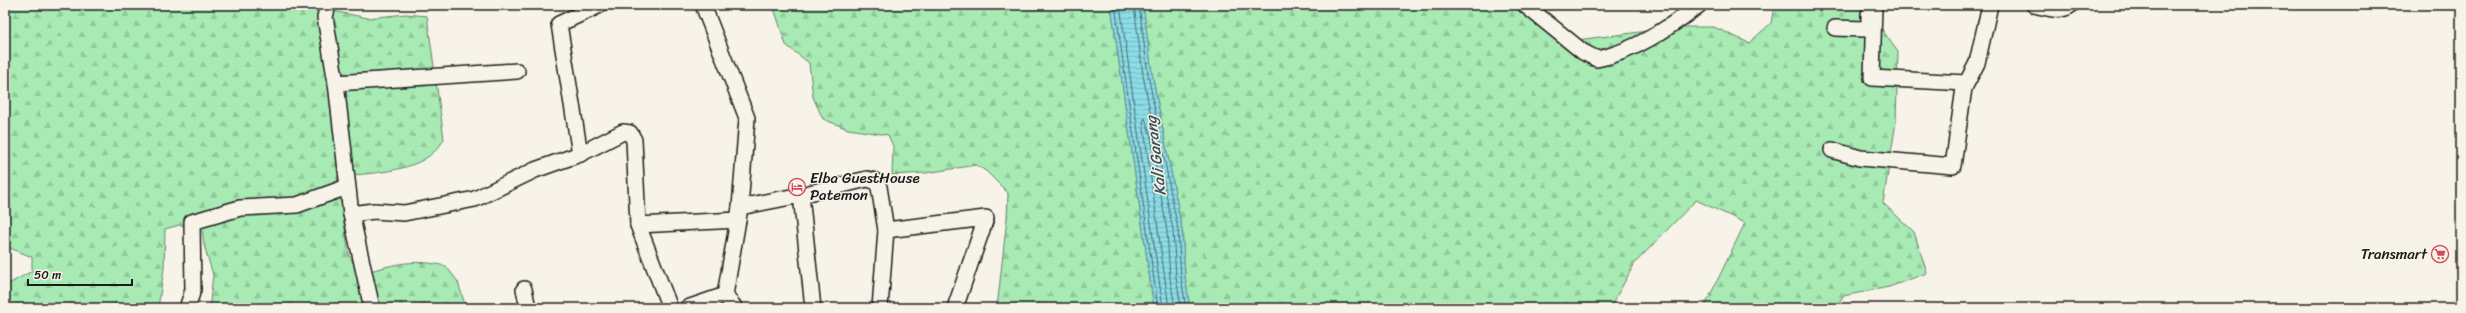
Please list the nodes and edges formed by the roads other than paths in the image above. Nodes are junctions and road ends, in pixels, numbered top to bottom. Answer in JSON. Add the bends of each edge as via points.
{"nodes":[{"id":1,"x":328,"y":5,"type":"edge"},
{"id":2,"x":600,"y":5,"type":"edge"},
{"id":3,"x":703,"y":5,"type":"edge"},
{"id":4,"x":1525,"y":5,"type":"edge"},
{"id":5,"x":1699,"y":5,"type":"edge"},
{"id":6,"x":1870,"y":5,"type":"edge"},
{"id":7,"x":1874,"y":5,"type":"edge"},
{"id":8,"x":1990,"y":5,"type":"edge"},
{"id":9,"x":2034,"y":5,"type":"edge"},
{"id":10,"x":2071,"y":5,"type":"edge"},
{"id":11,"x":1835,"y":28,"type":"dead end"},
{"id":12,"x":1624,"y":58,"type":"dead end"},
{"id":13,"x":517,"y":70,"type":"dead end"},
{"id":14,"x":336,"y":83,"type":"junction"},
{"id":15,"x":1966,"y":83,"type":"junction"},
{"id":16,"x":1832,"y":150,"type":"dead end"},
{"id":17,"x":580,"y":154,"type":"junction"},
{"id":18,"x":347,"y":187,"type":"junction"},
{"id":19,"x":801,"y":195,"type":"junction"},
{"id":20,"x":739,"y":213,"type":"junction"},
{"id":21,"x":351,"y":214,"type":"junction"},
{"id":22,"x":638,"y":225,"type":"junction"},
{"id":23,"x":886,"y":230,"type":"junction"},
{"id":24,"x":524,"y":289,"type":"dead end"},
{"id":25,"x":725,"y":294,"type":"junction"},
{"id":26,"x":187,"y":308,"type":"edge"},
{"id":27,"x":372,"y":308,"type":"edge"},
{"id":28,"x":528,"y":308,"type":"edge"},
{"id":29,"x":670,"y":308,"type":"edge"},
{"id":30,"x":687,"y":308,"type":"edge"},
{"id":31,"x":735,"y":308,"type":"edge"},
{"id":32,"x":813,"y":308,"type":"edge"},
{"id":33,"x":880,"y":308,"type":"edge"},
{"id":34,"x":956,"y":308,"type":"edge"}],
"edges":[{"from":1,"to":14,"type":"street","via":[[325,17]]},
{"from":2,"to":17,"type":"street","via":[[559,24]]},
{"from":3,"to":20,"type":"street","via":[[748,118]]},
{"from":4,"to":5,"type":"street","via":[[1583,52],[1597,59],[1672,26]]},
{"from":5,"to":12,"type":"street","via":[[1694,18],[1679,30]]},
{"from":6,"to":11,"type":"street","via":[[1868,28]]},
{"from":7,"to":15,"type":"street","via":[[1872,78]]},
{"from":8,"to":15,"type":"street","via":[[1978,63]]},
{"from":9,"to":10,"type":"street","via":[[2064,10]]},
{"from":13,"to":14,"type":"street"},
{"from":14,"to":18,"type":"street"},
{"from":15,"to":16,"type":"street","via":[[1953,166],[1860,158]]},
{"from":17,"to":21,"type":"street","via":[[535,170],[496,191],[459,204],[404,213],[374,211]]},
{"from":17,"to":22,"type":"street","via":[[623,132],[630,133],[634,140]]},
{"from":18,"to":21,"type":"street"},
{"from":18,"to":26,"type":"street","via":[[296,205],[240,208],[192,222],[193,290]]},
{"from":19,"to":20,"type":"street"},
{"from":19,"to":23,"type":"street","via":[[867,179],[875,181],[879,187]]},
{"from":19,"to":32,"type":"street"},
{"from":20,"to":22,"type":"street"},
{"from":20,"to":25,"type":"street"},
{"from":21,"to":27,"type":"street"},
{"from":22,"to":29,"type":"street"},
{"from":23,"to":33,"type":"street"},
{"from":23,"to":34,"type":"street","via":[[986,218]]},
{"from":24,"to":28,"type":"street"},
{"from":25,"to":30,"type":"street"},
{"from":25,"to":31,"type":"street"}]}
